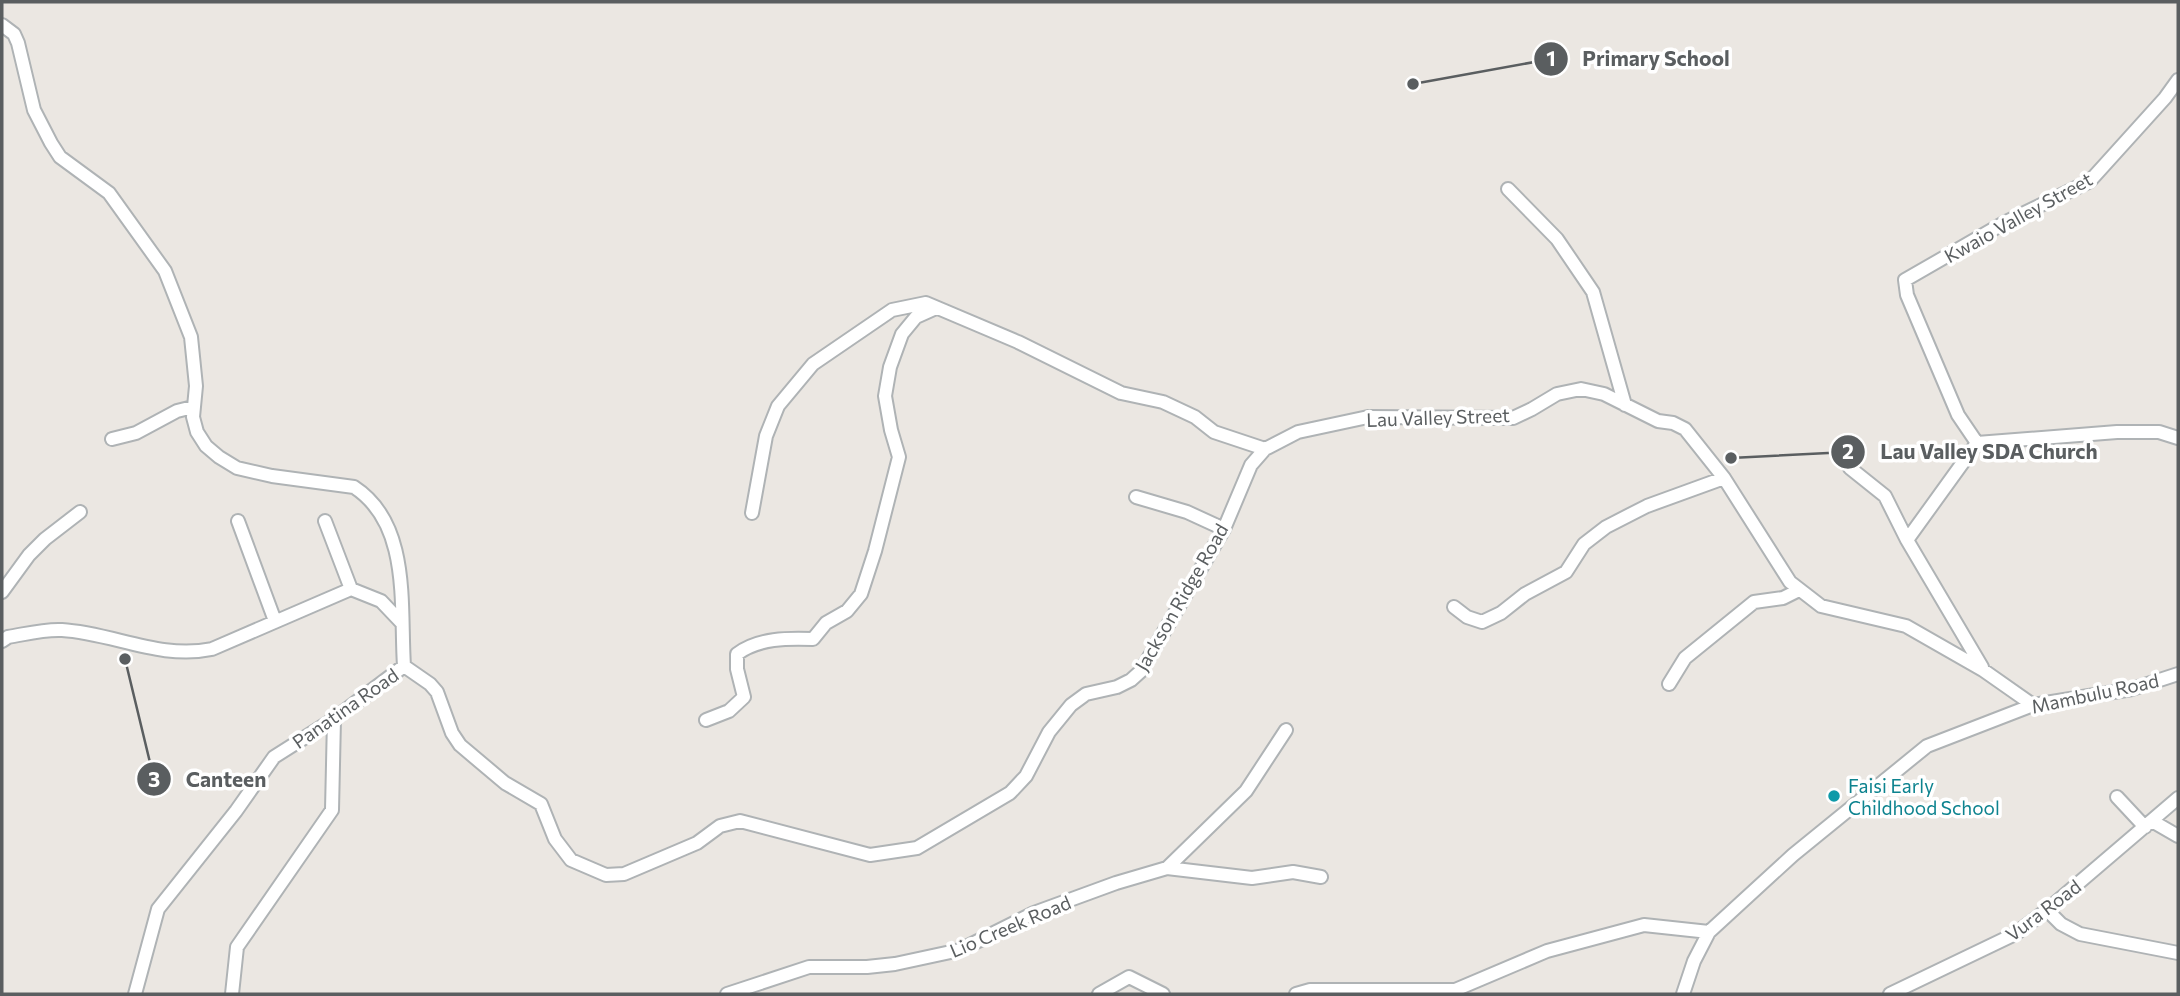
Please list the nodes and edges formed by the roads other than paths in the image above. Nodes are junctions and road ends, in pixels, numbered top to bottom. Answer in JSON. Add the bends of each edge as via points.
{"nodes":[{"id":1,"x":2,"y":25,"type":"edge"},
{"id":2,"x":2178,"y":80,"type":"edge"},
{"id":3,"x":1508,"y":189,"type":"dead end"},
{"id":4,"x":936,"y":308,"type":"junction"},
{"id":5,"x":1625,"y":405,"type":"junction"},
{"id":6,"x":193,"y":407,"type":"junction"},
{"id":7,"x":2178,"y":438,"type":"edge"},
{"id":8,"x":112,"y":439,"type":"dead end"},
{"id":9,"x":1977,"y":443,"type":"junction"},
{"id":10,"x":1265,"y":449,"type":"junction"},
{"id":11,"x":1850,"y":468,"type":"dead end"},
{"id":12,"x":1724,"y":478,"type":"junction"},
{"id":13,"x":1136,"y":497,"type":"dead end"},
{"id":14,"x":80,"y":512,"type":"dead end"},
{"id":15,"x":752,"y":513,"type":"dead end"},
{"id":16,"x":238,"y":521,"type":"dead end"},
{"id":17,"x":325,"y":521,"type":"dead end"},
{"id":18,"x":1224,"y":528,"type":"junction"},
{"id":19,"x":1907,"y":540,"type":"junction"},
{"id":20,"x":351,"y":589,"type":"junction"},
{"id":21,"x":1799,"y":590,"type":"junction"},
{"id":22,"x":2,"y":592,"type":"edge"},
{"id":23,"x":1454,"y":607,"type":"dead end"},
{"id":24,"x":275,"y":621,"type":"junction"},
{"id":25,"x":401,"y":622,"type":"junction"},
{"id":26,"x":4,"y":635,"type":"edge"},
{"id":27,"x":404,"y":666,"type":"junction"},
{"id":28,"x":1983,"y":670,"type":"junction"},
{"id":29,"x":2178,"y":674,"type":"edge"},
{"id":30,"x":1669,"y":684,"type":"dead end"},
{"id":31,"x":2033,"y":705,"type":"junction"},
{"id":32,"x":334,"y":719,"type":"junction"},
{"id":33,"x":706,"y":720,"type":"dead end"},
{"id":34,"x":1286,"y":730,"type":"dead end"},
{"id":35,"x":2117,"y":797,"type":"dead end"},
{"id":36,"x":2178,"y":798,"type":"edge"},
{"id":37,"x":2149,"y":824,"type":"junction"},
{"id":38,"x":2178,"y":836,"type":"edge"},
{"id":39,"x":1167,"y":868,"type":"junction"},
{"id":40,"x":1321,"y":877,"type":"dead end"},
{"id":41,"x":2047,"y":910,"type":"junction"},
{"id":42,"x":1709,"y":932,"type":"junction"},
{"id":43,"x":2176,"y":949,"type":"edge"},
{"id":44,"x":135,"y":994,"type":"edge"},
{"id":45,"x":232,"y":994,"type":"edge"},
{"id":46,"x":727,"y":994,"type":"edge"},
{"id":47,"x":1099,"y":994,"type":"edge"},
{"id":48,"x":1163,"y":994,"type":"edge"},
{"id":49,"x":1296,"y":994,"type":"edge"},
{"id":50,"x":1683,"y":994,"type":"edge"},
{"id":51,"x":1890,"y":994,"type":"edge"}],
"edges":[{"from":1,"to":6,"type":"street","via":[[18,43],[34,110],[51,143],[109,193],[165,271],[191,337],[196,386]]},
{"from":2,"to":9,"type":"street","name":"Kwaio Valley Street","via":[[2090,181],[2004,223],[1905,280],[1906,295],[1958,415]]},
{"from":3,"to":5,"type":"street","via":[[1557,239],[1593,292]]},
{"from":4,"to":10,"type":"street","via":[[1121,393],[1163,402],[1214,432]]},
{"from":4,"to":15,"type":"street","via":[[926,303],[892,310],[813,364],[778,406],[766,436]]},
{"from":4,"to":33,"type":"street","via":[[915,317],[902,334],[890,367],[885,396],[899,457],[861,594],[813,639],[784,638],[737,654],[744,696],[729,711]]},
{"from":5,"to":10,"type":"street","name":"Lau Valley Street","via":[[1581,389],[1557,394],[1513,418],[1368,417],[1298,432]]},
{"from":5,"to":12,"type":"street","name":"Lau Valley Street","via":[[1685,429]]},
{"from":6,"to":8,"type":"street"},
{"from":6,"to":25,"type":"street","via":[[197,432],[206,446],[237,468],[354,487],[365,494],[386,519],[398,555]]},
{"from":7,"to":9,"type":"street","via":[[2160,432],[2117,432]]},
{"from":9,"to":19,"type":"street"},
{"from":10,"to":18,"type":"street","name":"Jackson Ridge Road","via":[[1251,465]]},
{"from":11,"to":19,"type":"street","via":[[1885,496]]},
{"from":12,"to":21,"type":"street","name":"Lau Valley Street"},
{"from":12,"to":23,"type":"street","via":[[1647,506],[1606,527],[1584,544],[1566,572],[1501,613],[1482,622]]},
{"from":13,"to":18,"type":"street"},
{"from":14,"to":22,"type":"street","via":[[29,555]]},
{"from":16,"to":24,"type":"street"},
{"from":17,"to":20,"type":"street"},
{"from":18,"to":27,"type":"street","name":"Jackson Ridge Road","via":[[1141,671],[1117,687],[1086,694],[1071,705],[1010,793],[917,848],[870,855],[740,821],[720,826],[697,844],[624,874],[606,874],[571,860],[555,839],[541,804],[505,783],[460,745],[437,692]]},
{"from":19,"to":28,"type":"street"},
{"from":20,"to":24,"type":"street"},
{"from":20,"to":25,"type":"street","via":[[381,600]]},
{"from":21,"to":28,"type":"street","name":"Lau Valley Street","via":[[1821,606],[1906,626]]},
{"from":21,"to":30,"type":"street","via":[[1783,598],[1754,602],[1685,659]]},
{"from":24,"to":26,"type":"street","via":[[199,652],[162,651],[62,630]]},
{"from":25,"to":27,"type":"street"},
{"from":27,"to":32,"type":"street","name":"Panatina Road"},
{"from":28,"to":31,"type":"street","name":"Lau Valley Street"},
{"from":29,"to":31,"type":"street","name":"Mambulu Road","via":[[2132,689]]},
{"from":31,"to":42,"type":"street","name":"Mambulu Road","via":[[1927,746],[1793,855]]},
{"from":32,"to":44,"type":"street","name":"Panatina Road","via":[[274,757],[158,909]]},
{"from":32,"to":45,"type":"street","via":[[332,810],[237,947]]},
{"from":34,"to":39,"type":"street","via":[[1247,791]]},
{"from":35,"to":37,"type":"street"},
{"from":36,"to":37,"type":"street","name":"Vura Road"},
{"from":37,"to":38,"type":"street"},
{"from":37,"to":41,"type":"street","name":"Vura Road"},
{"from":39,"to":40,"type":"street","via":[[1252,878],[1293,872]]},
{"from":39,"to":46,"type":"street","name":"Lio Creek Road","via":[[1034,913],[960,950],[895,964],[809,967]]},
{"from":41,"to":43,"type":"street","via":[[2080,934]]},
{"from":41,"to":51,"type":"street","name":"Vura Road","via":[[2015,934]]},
{"from":42,"to":49,"type":"street","via":[[1644,925],[1547,951],[1455,990],[1310,990]]},
{"from":42,"to":50,"type":"street"},
{"from":47,"to":48,"type":"street","via":[[1129,976]]}]}
